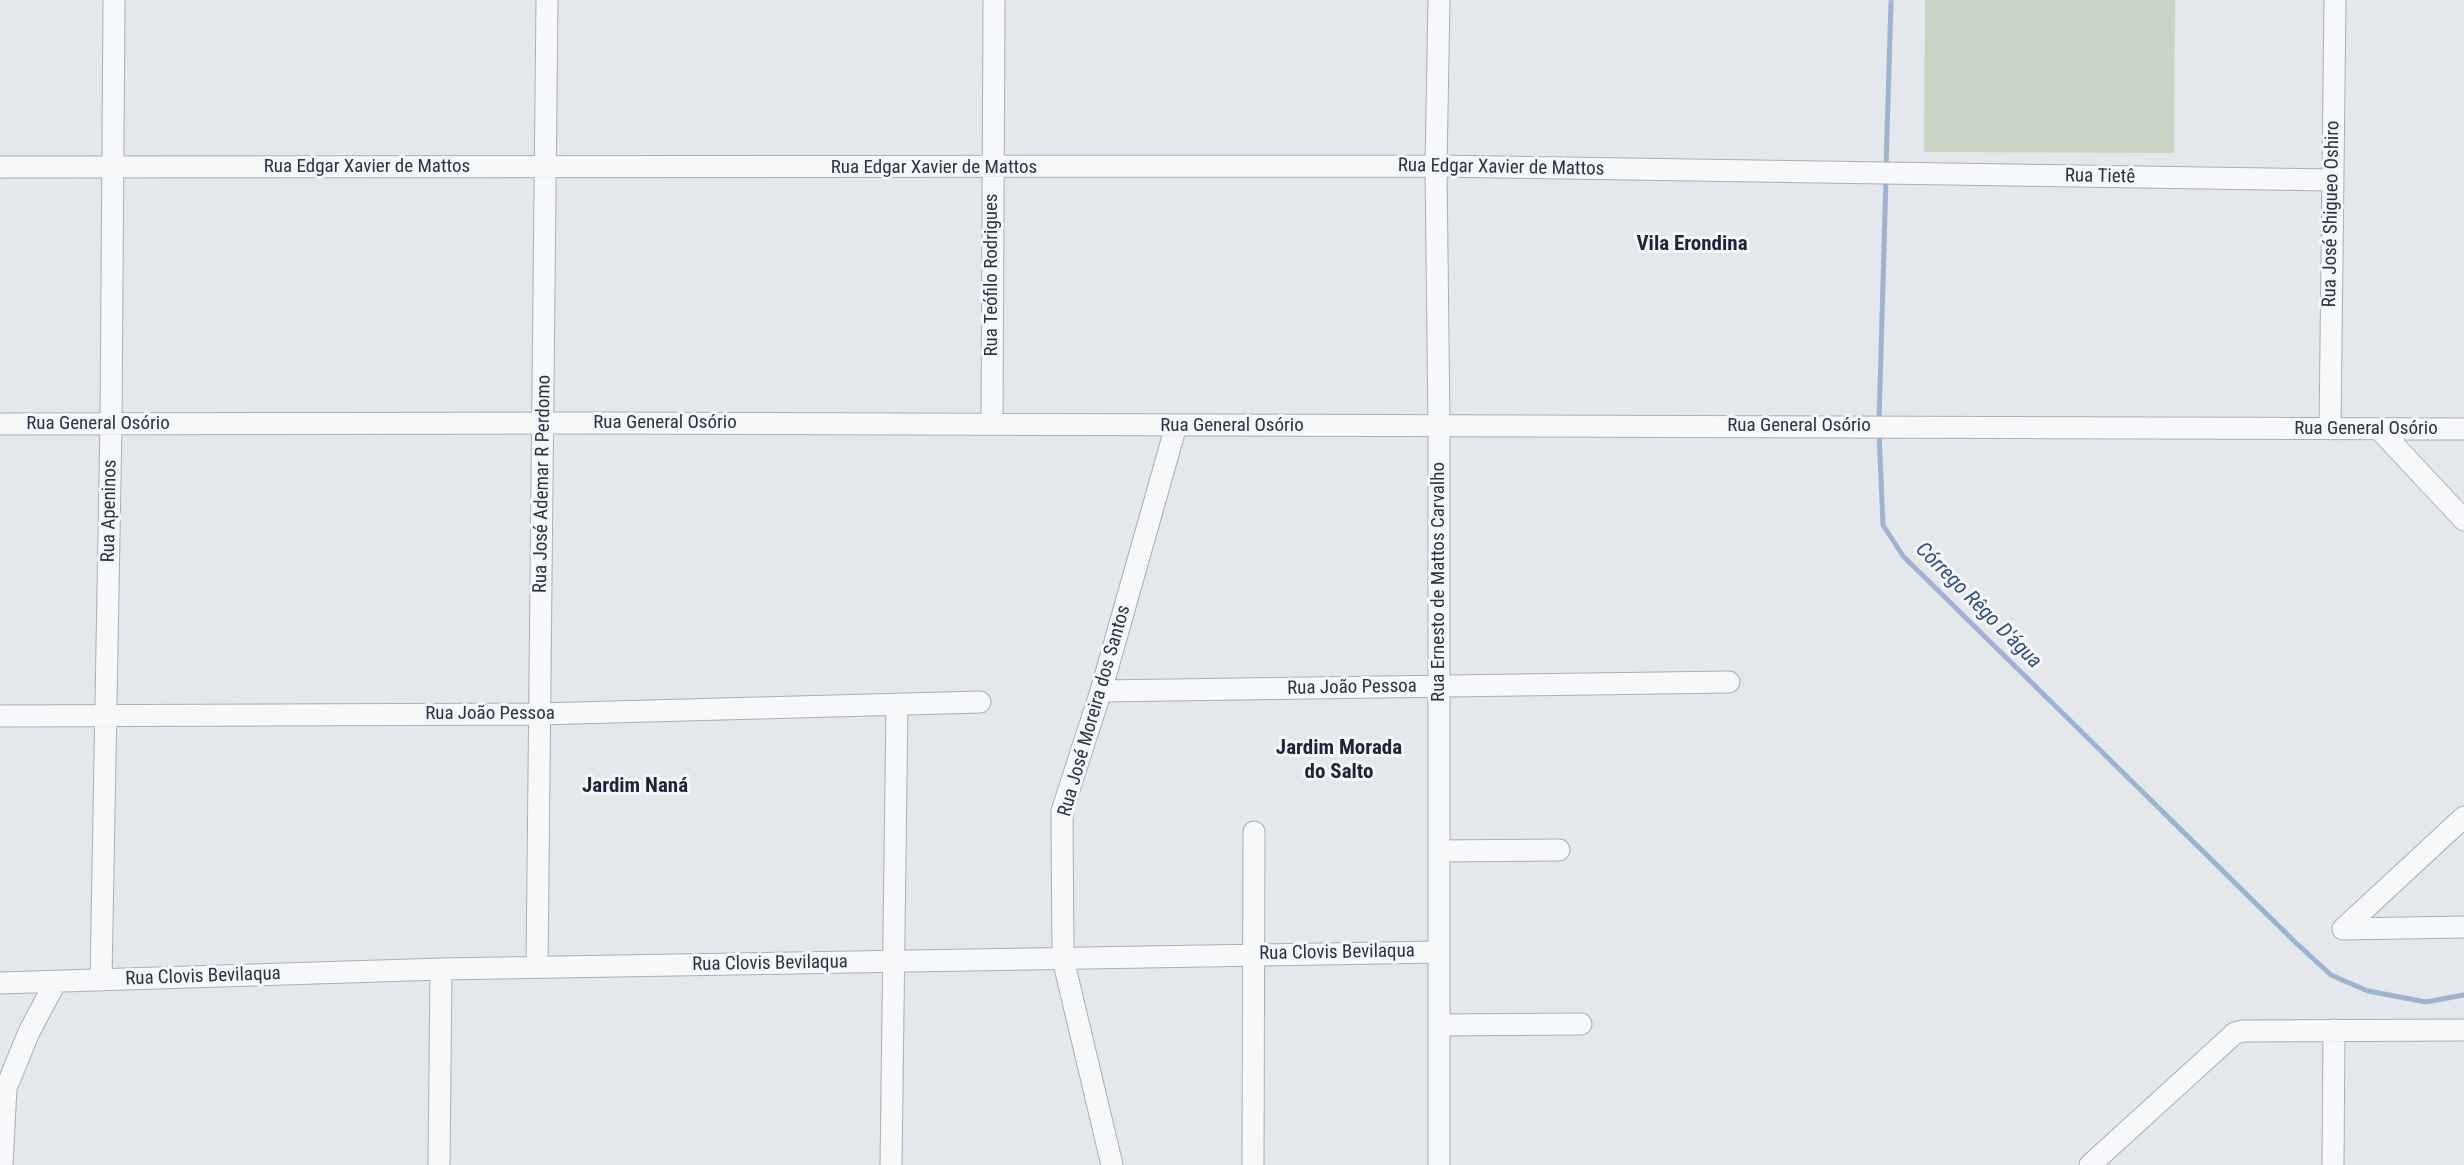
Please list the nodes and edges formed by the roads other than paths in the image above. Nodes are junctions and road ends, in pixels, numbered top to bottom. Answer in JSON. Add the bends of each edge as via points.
{"nodes":[{"id":1,"x":114,"y":0,"type":"edge"},
{"id":2,"x":547,"y":0,"type":"edge"},
{"id":3,"x":994,"y":0,"type":"edge"},
{"id":4,"x":1439,"y":0,"type":"edge"},
{"id":5,"x":2334,"y":0,"type":"edge"},
{"id":6,"x":545,"y":166,"type":"junction"},
{"id":7,"x":1436,"y":166,"type":"junction"},
{"id":8,"x":0,"y":167,"type":"edge"},
{"id":9,"x":992,"y":168,"type":"junction"},
{"id":10,"x":112,"y":169,"type":"junction"},
{"id":11,"x":1868,"y":173,"type":"joint"},
{"id":12,"x":2332,"y":180,"type":"junction"},
{"id":13,"x":544,"y":423,"type":"junction"},
{"id":14,"x":0,"y":424,"type":"edge"},
{"id":15,"x":111,"y":424,"type":"junction"},
{"id":16,"x":992,"y":424,"type":"junction"},
{"id":17,"x":1176,"y":426,"type":"junction"},
{"id":18,"x":1439,"y":426,"type":"junction"},
{"id":19,"x":2330,"y":429,"type":"junction"},
{"id":20,"x":2379,"y":429,"type":"junction"},
{"id":21,"x":2464,"y":429,"type":"edge"},
{"id":22,"x":2464,"y":520,"type":"edge"},
{"id":23,"x":1728,"y":682,"type":"dead end"},
{"id":24,"x":1439,"y":687,"type":"junction"},
{"id":25,"x":1101,"y":691,"type":"junction"},
{"id":26,"x":980,"y":702,"type":"dead end"},
{"id":27,"x":897,"y":704,"type":"junction"},
{"id":28,"x":539,"y":714,"type":"junction"},
{"id":29,"x":0,"y":716,"type":"edge"},
{"id":30,"x":106,"y":716,"type":"junction"},
{"id":31,"x":2464,"y":817,"type":"edge"},
{"id":32,"x":1254,"y":832,"type":"dead end"},
{"id":33,"x":1559,"y":850,"type":"dead end"},
{"id":34,"x":1439,"y":851,"type":"junction"},
{"id":35,"x":2464,"y":927,"type":"edge"},
{"id":36,"x":1438,"y":952,"type":"junction"},
{"id":37,"x":1254,"y":955,"type":"junction"},
{"id":38,"x":1063,"y":959,"type":"junction"},
{"id":39,"x":894,"y":962,"type":"junction"},
{"id":40,"x":537,"y":967,"type":"junction"},
{"id":41,"x":441,"y":969,"type":"junction"},
{"id":42,"x":102,"y":980,"type":"junction"},
{"id":43,"x":55,"y":983,"type":"junction"},
{"id":44,"x":0,"y":984,"type":"edge"},
{"id":45,"x":1581,"y":1024,"type":"dead end"},
{"id":46,"x":1438,"y":1025,"type":"junction"},
{"id":47,"x":2334,"y":1030,"type":"junction"},
{"id":48,"x":2464,"y":1030,"type":"edge"},
{"id":49,"x":2,"y":1165,"type":"edge"},
{"id":50,"x":439,"y":1165,"type":"edge"},
{"id":51,"x":891,"y":1165,"type":"edge"},
{"id":52,"x":1112,"y":1165,"type":"edge"},
{"id":53,"x":1253,"y":1165,"type":"edge"},
{"id":54,"x":1439,"y":1165,"type":"edge"},
{"id":55,"x":2090,"y":1165,"type":"edge"},
{"id":56,"x":2333,"y":1165,"type":"edge"}],
"edges":[{"from":1,"to":10,"type":"street","name":"Rua Apeninos"},
{"from":2,"to":6,"type":"street","name":"Rua José Ademar R Perdomo"},
{"from":3,"to":9,"type":"street","name":"Rua Teófilo Rodrigues"},
{"from":4,"to":7,"type":"street","name":"Rua Ernesto de Mattos Carvalho"},
{"from":5,"to":12,"type":"street","name":"Rua José Shigueo Oshiro"},
{"from":6,"to":9,"type":"street","name":"Rua Edgar Xavier de Mattos"},
{"from":6,"to":10,"type":"street","name":"Rua Edgar Xavier de Mattos"},
{"from":6,"to":13,"type":"street","name":"Rua José Ademar R Perdomo"},
{"from":7,"to":9,"type":"street","name":"Rua Edgar Xavier de Mattos"},
{"from":7,"to":11,"type":"street","name":"Rua Edgar Xavier de Mattos"},
{"from":7,"to":18,"type":"street","name":"Rua Ernesto de Mattos Carvalho"},
{"from":8,"to":10,"type":"street","name":"Rua Edgar Xavier de Mattos"},
{"from":9,"to":16,"type":"street","name":"Rua Teófilo Rodrigues"},
{"from":10,"to":15,"type":"street","name":"Rua Apeninos"},
{"from":11,"to":12,"type":"street","name":"Rua Tietê"},
{"from":12,"to":19,"type":"street","name":"Rua José Shigueo Oshiro"},
{"from":13,"to":15,"type":"street","name":"Rua General Osório"},
{"from":13,"to":16,"type":"street","name":"Rua General Osório"},
{"from":13,"to":28,"type":"street","name":"Rua José Ademar R Perdomo"},
{"from":14,"to":15,"type":"street","name":"Rua General Osório"},
{"from":15,"to":30,"type":"street","name":"Rua Apeninos"},
{"from":16,"to":17,"type":"street","name":"Rua General Osório"},
{"from":17,"to":18,"type":"street","name":"Rua General Osório"},
{"from":17,"to":25,"type":"street","name":"Rua José Moreira dos Santos"},
{"from":18,"to":19,"type":"street","name":"Rua General Osório"},
{"from":18,"to":24,"type":"street","name":"Rua Ernesto de Mattos Carvalho"},
{"from":19,"to":20,"type":"street","name":"Rua General Osório"},
{"from":20,"to":21,"type":"street","name":"Rua General Osório"},
{"from":20,"to":22,"type":"street"},
{"from":23,"to":24,"type":"street","name":"Rua João Pessoa"},
{"from":24,"to":25,"type":"street","name":"Rua João Pessoa"},
{"from":24,"to":34,"type":"street","name":"Rua Ernesto de Mattos Carvalho"},
{"from":25,"to":38,"type":"street","name":"Rua José Moreira dos Santos","via":[[1062,811]]},
{"from":26,"to":27,"type":"street","name":"Rua João Pessoa"},
{"from":27,"to":28,"type":"street","name":"Rua João Pessoa"},
{"from":27,"to":39,"type":"street"},
{"from":28,"to":30,"type":"street","name":"Rua João Pessoa"},
{"from":28,"to":40,"type":"street","name":"Rua José Ademar R Perdomo"},
{"from":29,"to":30,"type":"street","name":"Rua João Pessoa"},
{"from":30,"to":42,"type":"street","name":"Rua Apeninos"},
{"from":31,"to":35,"type":"street","via":[[2343,929]]},
{"from":32,"to":37,"type":"street"},
{"from":33,"to":34,"type":"street"},
{"from":34,"to":36,"type":"street","name":"Rua Ernesto de Mattos Carvalho"},
{"from":36,"to":37,"type":"street","name":"Rua Clovis Bevilaqua"},
{"from":36,"to":46,"type":"street","name":"Rua Ernesto de Mattos Carvalho"},
{"from":37,"to":38,"type":"street","name":"Rua Clovis Bevilaqua"},
{"from":37,"to":53,"type":"street"},
{"from":38,"to":39,"type":"street","name":"Rua Clovis Bevilaqua"},
{"from":38,"to":52,"type":"street","name":"Rua José Moreira dos Santos"},
{"from":39,"to":40,"type":"street","name":"Rua Clovis Bevilaqua"},
{"from":39,"to":51,"type":"street"},
{"from":40,"to":41,"type":"street","name":"Rua Clovis Bevilaqua"},
{"from":41,"to":42,"type":"street","name":"Rua Clovis Bevilaqua"},
{"from":41,"to":50,"type":"street"},
{"from":42,"to":43,"type":"street","name":"Rua Clovis Bevilaqua"},
{"from":43,"to":44,"type":"street","name":"Rua Clovis Bevilaqua"},
{"from":43,"to":49,"type":"street","via":[[6,1088]]},
{"from":45,"to":46,"type":"street"},
{"from":46,"to":54,"type":"street","name":"Rua Ernesto de Mattos Carvalho"},
{"from":47,"to":48,"type":"street"},
{"from":47,"to":55,"type":"street","via":[[2235,1034]]},
{"from":47,"to":56,"type":"street"}]}
